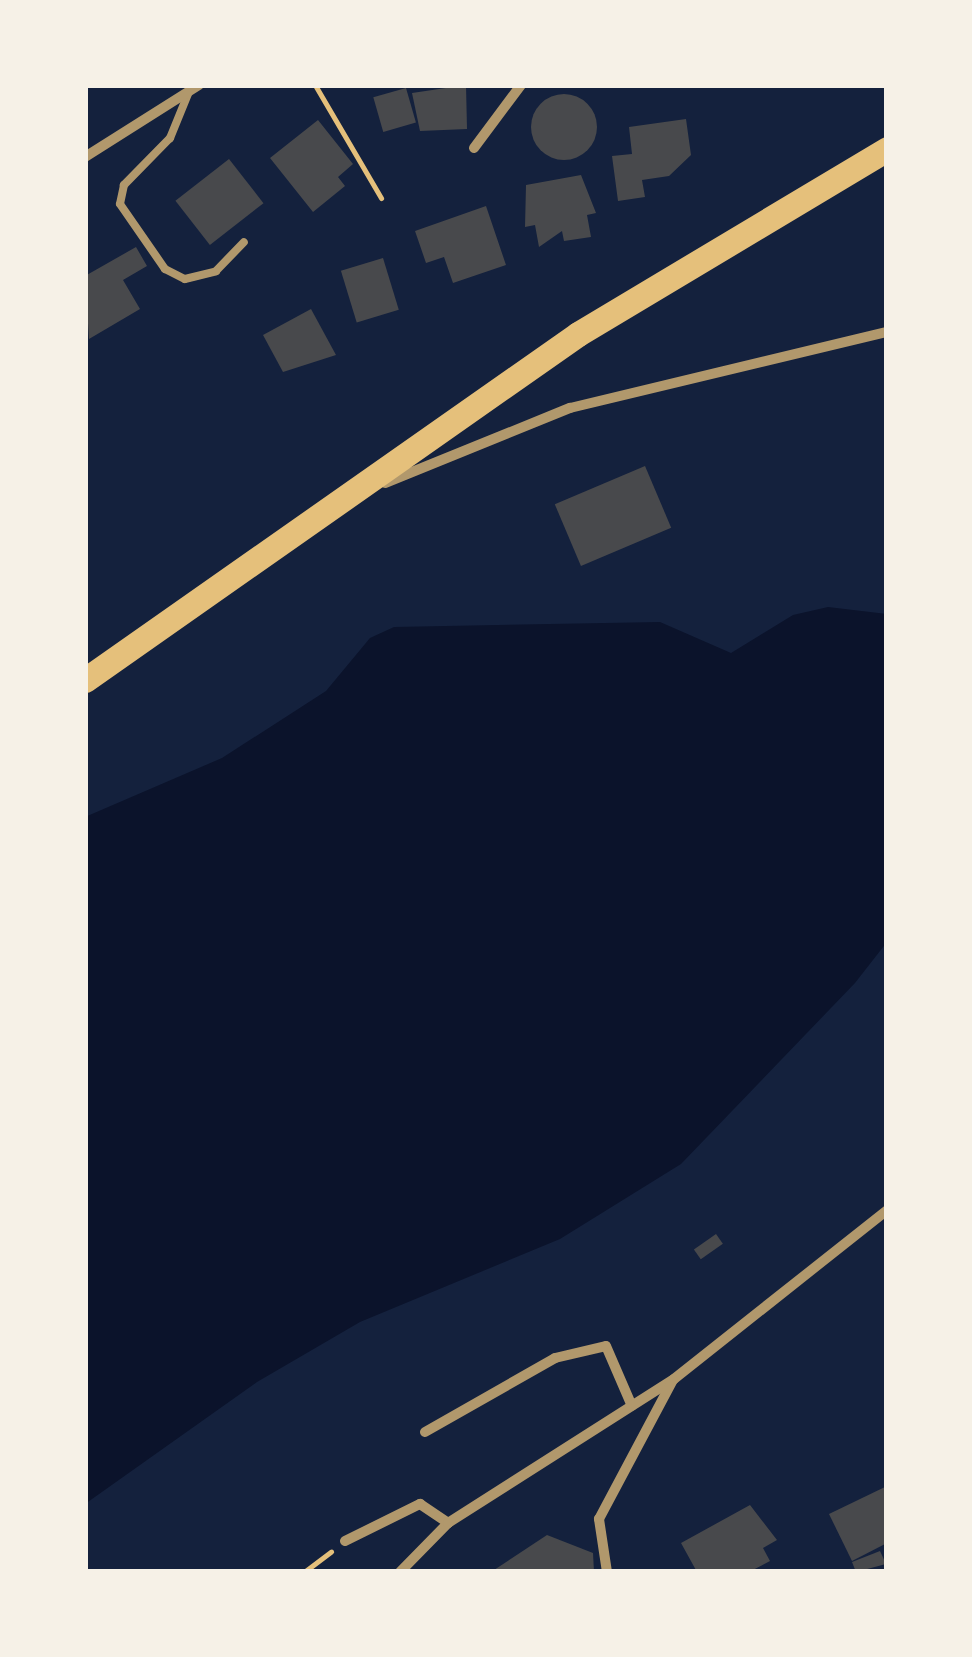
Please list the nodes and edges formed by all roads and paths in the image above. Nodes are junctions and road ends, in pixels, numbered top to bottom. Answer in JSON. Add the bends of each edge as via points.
{"nodes":[{"id":1,"x":316,"y":85,"type":"edge"},
{"id":2,"x":521,"y":85,"type":"edge"},
{"id":3,"x":194,"y":88,"type":"edge"},
{"id":4,"x":474,"y":148,"type":"dead end"},
{"id":5,"x":887,"y":149,"type":"edge"},
{"id":6,"x":85,"y":157,"type":"edge"},
{"id":7,"x":381,"y":198,"type":"dead end"},
{"id":8,"x":244,"y":242,"type":"dead end"},
{"id":9,"x":887,"y":332,"type":"edge"},
{"id":10,"x":322,"y":515,"type":"junction"},
{"id":11,"x":85,"y":680,"type":"edge"},
{"id":12,"x":887,"y":1210,"type":"edge"},
{"id":13,"x":674,"y":1379,"type":"junction"},
{"id":14,"x":632,"y":1406,"type":"junction"},
{"id":15,"x":426,"y":1432,"type":"dead end"},
{"id":16,"x":448,"y":1523,"type":"junction"},
{"id":17,"x":345,"y":1541,"type":"joint"},
{"id":18,"x":304,"y":1572,"type":"edge"},
{"id":19,"x":400,"y":1572,"type":"edge"},
{"id":20,"x":607,"y":1572,"type":"edge"}],
"edges":[{"from":1,"to":7,"type":"path"},
{"from":2,"to":4,"type":"street"},
{"from":3,"to":6,"type":"street"},
{"from":3,"to":8,"type":"lane","via":[[170,138],[124,185],[120,204],[165,270],[185,280],[216,271]]},
{"from":5,"to":10,"type":"highway","via":[[669,274]]},
{"from":9,"to":10,"type":"street","via":[[570,408],[441,454]]},
{"from":10,"to":11,"type":"highway"},
{"from":12,"to":13,"type":"street"},
{"from":13,"to":14,"type":"street"},
{"from":13,"to":20,"type":"street","via":[[599,1519]]},
{"from":14,"to":15,"type":"street","via":[[606,1346],[556,1358]]},
{"from":14,"to":16,"type":"street"},
{"from":16,"to":17,"type":"street","via":[[420,1504]]},
{"from":16,"to":19,"type":"street"},
{"from":17,"to":18,"type":"path"}]}
